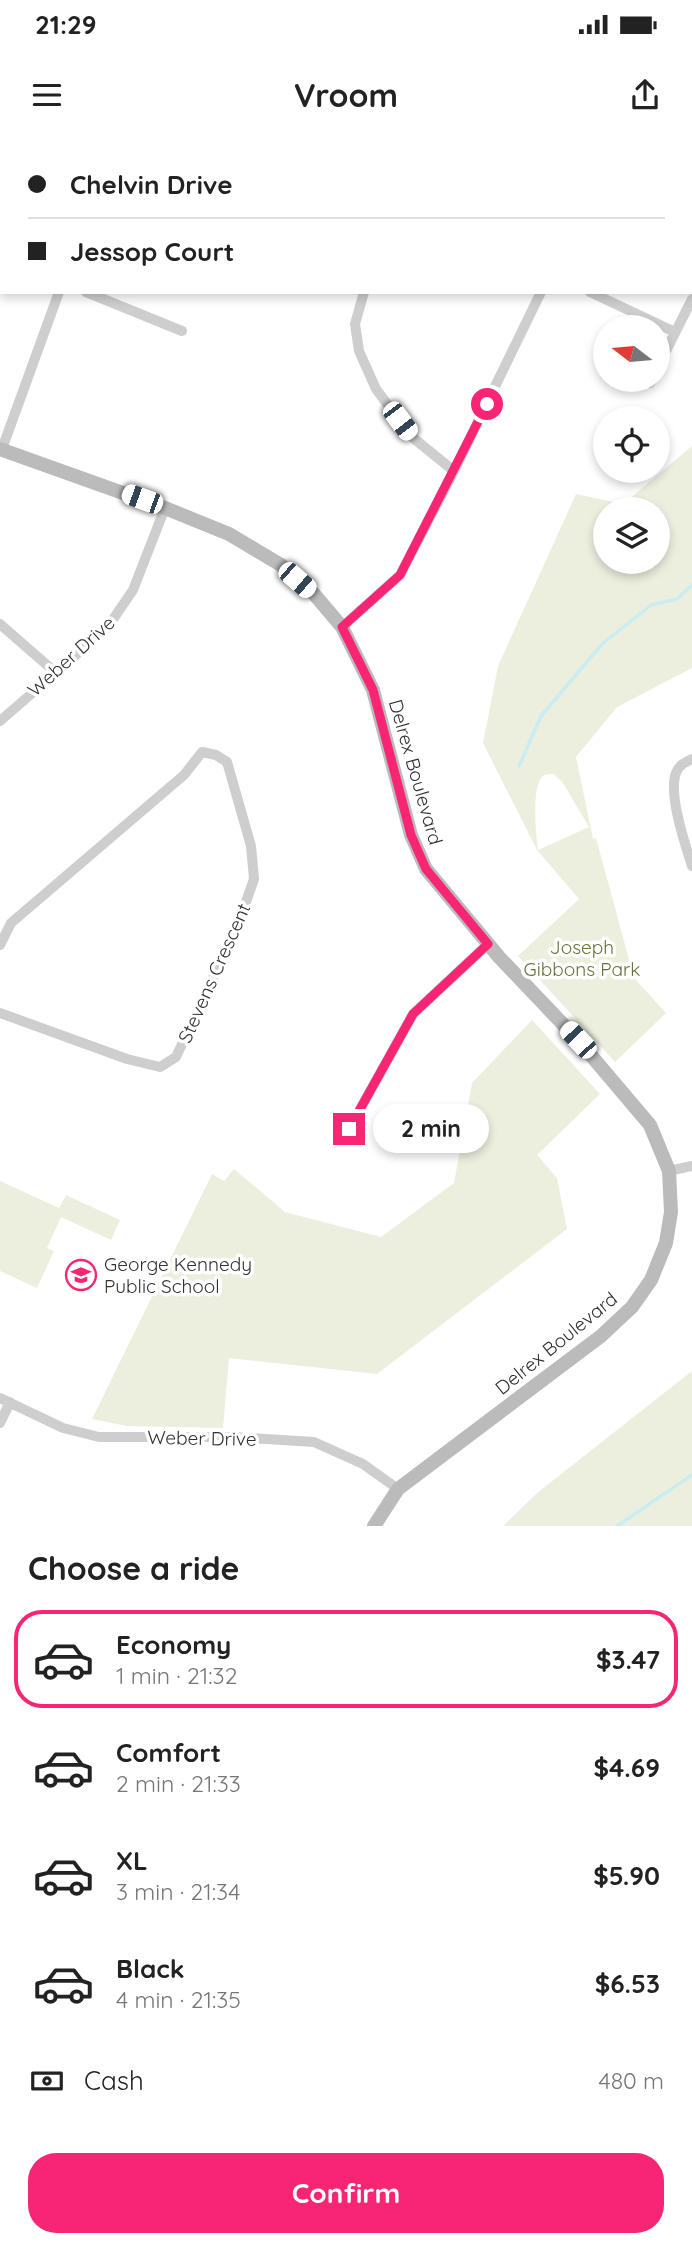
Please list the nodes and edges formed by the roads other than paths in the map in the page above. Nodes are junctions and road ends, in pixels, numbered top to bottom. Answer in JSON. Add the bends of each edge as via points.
{"nodes":[{"id":1,"x":59,"y":294,"type":"edge"},
{"id":2,"x":91,"y":294,"type":"edge"},
{"id":3,"x":363,"y":294,"type":"edge"},
{"id":4,"x":540,"y":294,"type":"edge"},
{"id":5,"x":594,"y":294,"type":"edge"},
{"id":6,"x":692,"y":299,"type":"edge"},
{"id":7,"x":181,"y":331,"type":"dead end"},
{"id":8,"x":675,"y":332,"type":"junction"},
{"id":9,"x":670,"y":342,"type":"edge"},
{"id":10,"x":1,"y":449,"type":"edge"},
{"id":11,"x":454,"y":471,"type":"junction"},
{"id":12,"x":166,"y":508,"type":"junction"},
{"id":13,"x":0,"y":624,"type":"edge"},
{"id":14,"x":342,"y":627,"type":"junction"},
{"id":15,"x":55,"y":672,"type":"junction"},
{"id":16,"x":0,"y":721,"type":"edge"},
{"id":17,"x":692,"y":759,"type":"edge"},
{"id":18,"x":692,"y":866,"type":"edge"},
{"id":19,"x":488,"y":944,"type":"junction"},
{"id":20,"x":0,"y":945,"type":"edge"},
{"id":21,"x":0,"y":1013,"type":"edge"},
{"id":22,"x":349,"y":1129,"type":"dead end"},
{"id":23,"x":692,"y":1166,"type":"edge"},
{"id":24,"x":669,"y":1171,"type":"junction"},
{"id":25,"x":5,"y":1400,"type":"edge"},
{"id":26,"x":0,"y":1423,"type":"edge"},
{"id":27,"x":398,"y":1489,"type":"junction"},
{"id":28,"x":374,"y":1526,"type":"edge"}],
"edges":[{"from":1,"to":10,"type":"street"},
{"from":2,"to":7,"type":"street"},
{"from":3,"to":11,"type":"street","via":[[355,324],[359,351],[376,389],[412,437]]},
{"from":4,"to":11,"type":"street"},
{"from":5,"to":8,"type":"street"},
{"from":6,"to":8,"type":"street"},
{"from":8,"to":9,"type":"street"},
{"from":10,"to":12,"type":"street","name":"Delrex Boulevard"},
{"from":11,"to":14,"type":"street","via":[[400,575]]},
{"from":12,"to":14,"type":"street","name":"Delrex Boulevard","via":[[229,534],[281,565]]},
{"from":12,"to":15,"type":"street","name":"Weber Drive","via":[[123,607],[107,628]]},
{"from":13,"to":15,"type":"street"},
{"from":14,"to":19,"type":"street","name":"Delrex Boulevard","via":[[373,690],[411,835],[426,869]]},
{"from":15,"to":16,"type":"street","name":"Weber Drive"},
{"from":17,"to":18,"type":"street","via":[[680,765],[673,789]]},
{"from":19,"to":22,"type":"street","via":[[413,1014]]},
{"from":19,"to":24,"type":"street","name":"Delrex Boulevard","via":[[650,1125]]},
{"from":20,"to":21,"type":"street","name":"Stevens Crescent","via":[[11,923],[184,775],[202,752],[227,762],[251,846],[254,879],[239,922],[176,1057],[160,1067],[138,1062]]},
{"from":23,"to":24,"type":"street"},
{"from":24,"to":27,"type":"street","name":"Delrex Boulevard","via":[[671,1212],[666,1243],[651,1280],[632,1307]]},
{"from":25,"to":26,"type":"street"},
{"from":25,"to":27,"type":"street","name":"Weber Drive","via":[[62,1428],[99,1437],[314,1441],[363,1464]]},
{"from":27,"to":28,"type":"street","name":"Delrex Boulevard"}]}
